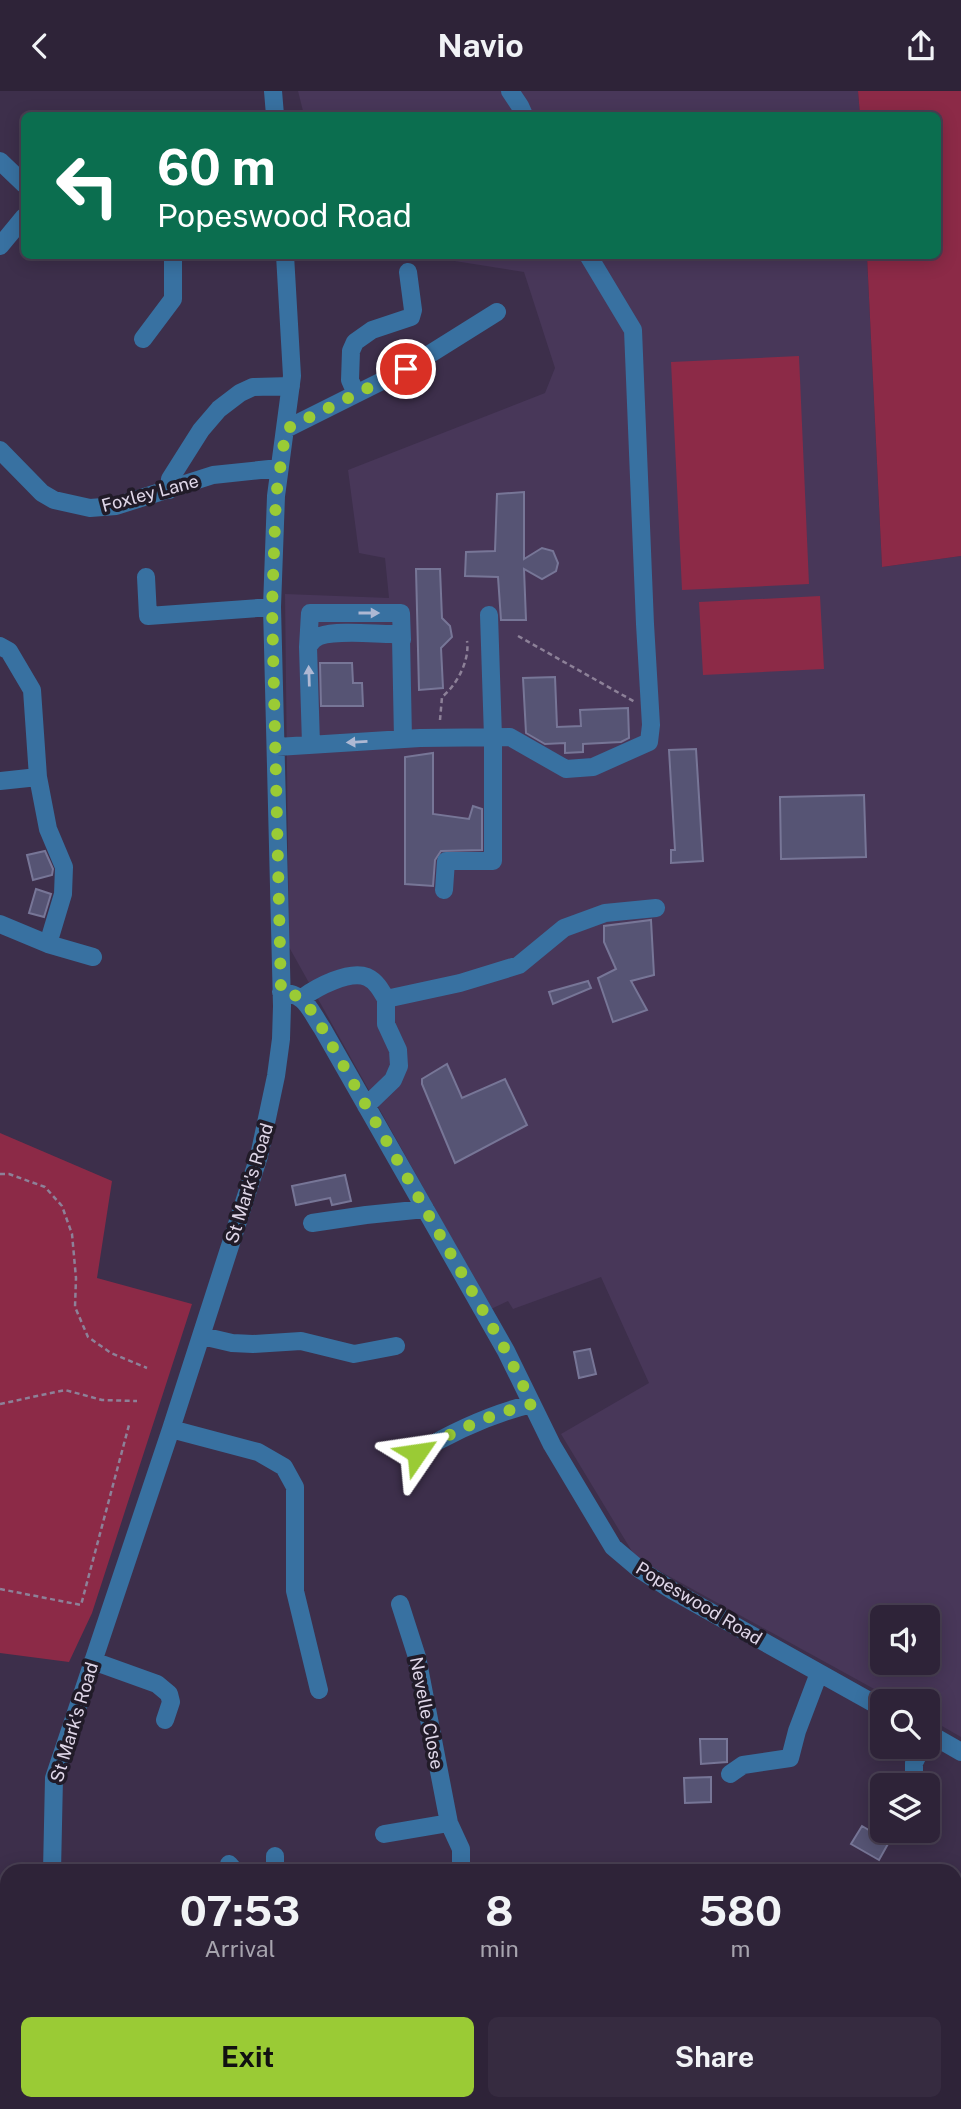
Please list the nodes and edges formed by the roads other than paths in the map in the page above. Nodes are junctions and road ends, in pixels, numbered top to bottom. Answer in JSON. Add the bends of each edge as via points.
{"nodes":[{"id":1,"x":275,"y":91,"type":"edge"},
{"id":2,"x":510,"y":91,"type":"edge"},
{"id":3,"x":275,"y":112,"type":"edge"},
{"id":4,"x":523,"y":112,"type":"edge"},
{"id":5,"x":0,"y":162,"type":"edge"},
{"id":6,"x":21,"y":181,"type":"edge"},
{"id":7,"x":21,"y":221,"type":"edge"},
{"id":8,"x":0,"y":246,"type":"edge"},
{"id":9,"x":173,"y":259,"type":"edge"},
{"id":10,"x":285,"y":259,"type":"edge"},
{"id":11,"x":590,"y":259,"type":"edge"},
{"id":12,"x":408,"y":272,"type":"dead end"},
{"id":13,"x":497,"y":312,"type":"dead end"},
{"id":14,"x":143,"y":339,"type":"dead end"},
{"id":15,"x":291,"y":386,"type":"junction"},
{"id":16,"x":356,"y":394,"type":"junction"},
{"id":17,"x":286,"y":429,"type":"junction"},
{"id":18,"x":0,"y":450,"type":"edge"},
{"id":19,"x":279,"y":468,"type":"junction"},
{"id":20,"x":169,"y":491,"type":"junction"},
{"id":21,"x":146,"y":577,"type":"dead end"},
{"id":22,"x":272,"y":607,"type":"junction"},
{"id":23,"x":489,"y":615,"type":"dead end"},
{"id":24,"x":402,"y":640,"type":"junction"},
{"id":25,"x":0,"y":646,"type":"edge"},
{"id":26,"x":308,"y":647,"type":"junction"},
{"id":27,"x":493,"y":737,"type":"junction"},
{"id":28,"x":403,"y":739,"type":"junction"},
{"id":29,"x":311,"y":744,"type":"junction"},
{"id":30,"x":277,"y":747,"type":"junction"},
{"id":31,"x":38,"y":777,"type":"junction"},
{"id":32,"x":0,"y":781,"type":"edge"},
{"id":33,"x":444,"y":890,"type":"dead end"},
{"id":34,"x":656,"y":908,"type":"dead end"},
{"id":35,"x":0,"y":924,"type":"edge"},
{"id":36,"x":48,"y":944,"type":"junction"},
{"id":37,"x":93,"y":957,"type":"dead end"},
{"id":38,"x":281,"y":992,"type":"junction"},
{"id":39,"x":302,"y":998,"type":"junction"},
{"id":40,"x":386,"y":999,"type":"junction"},
{"id":41,"x":366,"y":1105,"type":"junction"},
{"id":42,"x":425,"y":1209,"type":"junction"},
{"id":43,"x":312,"y":1223,"type":"dead end"},
{"id":44,"x":202,"y":1336,"type":"junction"},
{"id":45,"x":396,"y":1346,"type":"dead end"},
{"id":46,"x":532,"y":1404,"type":"junction"},
{"id":47,"x":171,"y":1429,"type":"junction"},
{"id":48,"x":417,"y":1453,"type":"dead end"},
{"id":49,"x":400,"y":1604,"type":"dead end"},
{"id":50,"x":93,"y":1661,"type":"junction"},
{"id":51,"x":819,"y":1673,"type":"junction"},
{"id":52,"x":319,"y":1690,"type":"dead end"},
{"id":53,"x":870,"y":1701,"type":"edge"},
{"id":54,"x":165,"y":1720,"type":"dead end"},
{"id":55,"x":940,"y":1741,"type":"edge"},
{"id":56,"x":961,"y":1752,"type":"edge"},
{"id":57,"x":730,"y":1774,"type":"dead end"},
{"id":58,"x":449,"y":1823,"type":"junction"},
{"id":59,"x":384,"y":1834,"type":"dead end"},
{"id":60,"x":52,"y":1864,"type":"edge"},
{"id":61,"x":461,"y":1864,"type":"edge"}],
"edges":[{"from":1,"to":3,"type":"street"},
{"from":2,"to":4,"type":"street"},
{"from":5,"to":6,"type":"street"},
{"from":7,"to":8,"type":"street"},
{"from":9,"to":14,"type":"street","via":[[173,299]]},
{"from":10,"to":15,"type":"street","name":"St Mark's Road"},
{"from":11,"to":27,"type":"street","via":[[634,330],[649,743],[593,767],[566,769],[510,737]]},
{"from":12,"to":16,"type":"street","via":[[411,317],[372,330],[355,342],[351,351],[350,380]]},
{"from":13,"to":16,"type":"street","via":[[406,369]]},
{"from":15,"to":17,"type":"street","name":"St Mark's Road"},
{"from":15,"to":20,"type":"street","via":[[253,387],[219,409],[170,478]]},
{"from":16,"to":17,"type":"street"},
{"from":17,"to":19,"type":"street","name":"St Mark's Road"},
{"from":18,"to":20,"type":"street","name":"Foxley Lane","via":[[42,493],[74,506],[116,506]]},
{"from":19,"to":20,"type":"street","name":"Foxley Lane","via":[[213,475]]},
{"from":19,"to":22,"type":"street","name":"St Mark's Road"},
{"from":21,"to":22,"type":"street","via":[[148,616]]},
{"from":22,"to":30,"type":"street","name":"St Mark's Road"},
{"from":23,"to":27,"type":"street"},
{"from":24,"to":26,"type":"street","via":[[393,634],[330,634],[317,637]]},
{"from":26,"to":24,"type":"street","one_way":true,"via":[[310,613],[401,613]]},
{"from":24,"to":28,"type":"street"},
{"from":25,"to":31,"type":"street","via":[[9,651],[32,689]]},
{"from":29,"to":26,"type":"street","one_way":true},
{"from":27,"to":28,"type":"street"},
{"from":27,"to":33,"type":"street","via":[[493,861],[446,861]]},
{"from":28,"to":29,"type":"street","one_way":true},
{"from":29,"to":30,"type":"street"},
{"from":30,"to":38,"type":"street","name":"St Mark's Road"},
{"from":31,"to":32,"type":"street"},
{"from":31,"to":36,"type":"street","via":[[47,829],[64,867],[63,894]]},
{"from":34,"to":40,"type":"street","via":[[605,913],[564,928],[519,965]]},
{"from":35,"to":36,"type":"street"},
{"from":36,"to":37,"type":"street"},
{"from":38,"to":39,"type":"street"},
{"from":38,"to":44,"type":"street","name":"St Mark's Road","via":[[281,1039],[269,1113]]},
{"from":39,"to":40,"type":"street","via":[[342,977],[366,976]]},
{"from":39,"to":41,"type":"street","name":"Popeswood Road"},
{"from":40,"to":41,"type":"street","via":[[386,1024],[398,1050],[399,1066],[393,1080]]},
{"from":41,"to":42,"type":"street","name":"Popeswood Road"},
{"from":42,"to":43,"type":"street"},
{"from":42,"to":46,"type":"street","name":"Popeswood Road"},
{"from":44,"to":45,"type":"street","via":[[232,1343],[301,1341],[354,1354]]},
{"from":44,"to":47,"type":"street","name":"St Mark's Road"},
{"from":46,"to":48,"type":"street","via":[[486,1417]]},
{"from":46,"to":51,"type":"street","name":"Popeswood Road","via":[[590,1510],[623,1557],[673,1591]]},
{"from":47,"to":50,"type":"street","name":"St Mark's Road"},
{"from":47,"to":52,"type":"street","via":[[258,1452],[284,1467],[295,1487],[295,1591]]},
{"from":49,"to":58,"type":"street","name":"Nevelle Close","via":[[417,1657]]},
{"from":50,"to":54,"type":"street","via":[[165,1689],[171,1702]]},
{"from":50,"to":60,"type":"street","name":"St Mark's Road","via":[[54,1778]]},
{"from":51,"to":53,"type":"street","name":"Popeswood Road"},
{"from":51,"to":57,"type":"street","via":[[790,1758],[743,1765]]},
{"from":55,"to":56,"type":"street"},
{"from":58,"to":59,"type":"street"},
{"from":58,"to":61,"type":"street","name":"Nevelle Close","via":[[461,1849]]}]}
